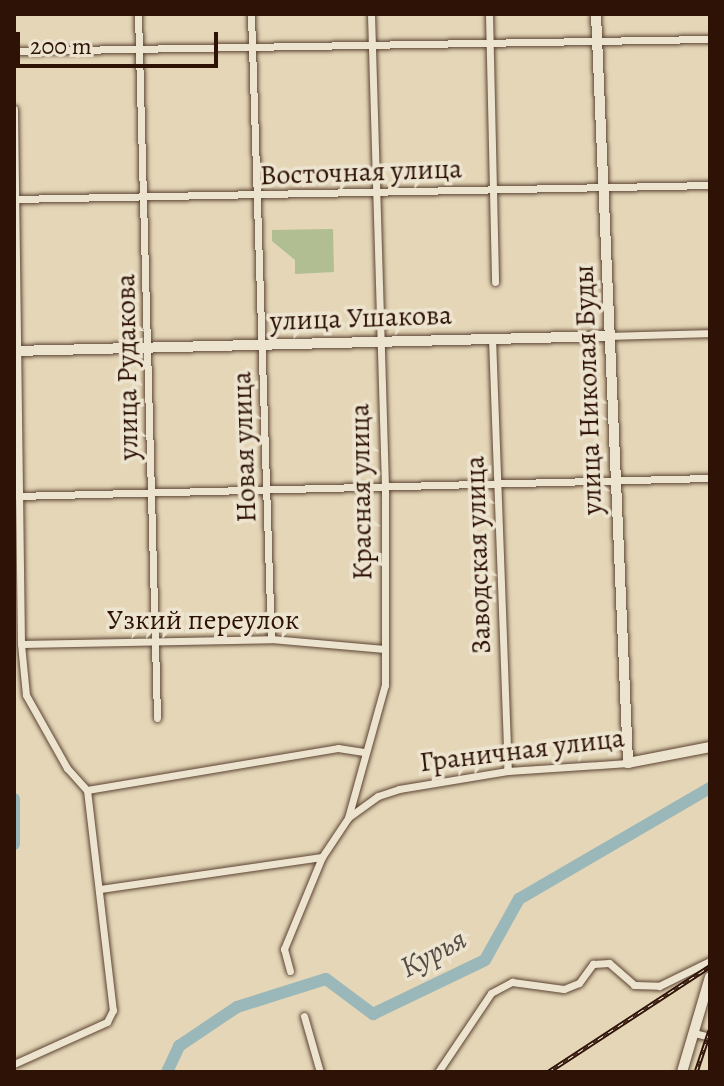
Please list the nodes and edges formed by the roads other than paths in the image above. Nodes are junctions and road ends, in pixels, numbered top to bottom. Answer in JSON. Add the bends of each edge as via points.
{"nodes":[{"id":1,"x":138,"y":14,"type":"edge"},
{"id":2,"x":251,"y":14,"type":"edge"},
{"id":3,"x":371,"y":14,"type":"edge"},
{"id":4,"x":489,"y":14,"type":"edge"},
{"id":5,"x":596,"y":14,"type":"edge"},
{"id":6,"x":710,"y":39,"type":"edge"},
{"id":7,"x":597,"y":43,"type":"junction"},
{"id":8,"x":490,"y":44,"type":"junction"},
{"id":9,"x":372,"y":45,"type":"junction"},
{"id":10,"x":251,"y":48,"type":"junction"},
{"id":11,"x":139,"y":49,"type":"junction"},
{"id":12,"x":14,"y":51,"type":"edge"},
{"id":13,"x":14,"y":109,"type":"edge"},
{"id":14,"x":710,"y":185,"type":"edge"},
{"id":15,"x":603,"y":189,"type":"junction"},
{"id":16,"x":493,"y":191,"type":"junction"},
{"id":17,"x":376,"y":192,"type":"junction"},
{"id":18,"x":146,"y":198,"type":"junction"},
{"id":19,"x":257,"y":198,"type":"junction"},
{"id":20,"x":17,"y":199,"type":"edge"},
{"id":21,"x":495,"y":282,"type":"dead end"},
{"id":22,"x":710,"y":333,"type":"edge"},
{"id":23,"x":610,"y":336,"type":"junction"},
{"id":24,"x":492,"y":338,"type":"junction"},
{"id":25,"x":379,"y":341,"type":"junction"},
{"id":26,"x":262,"y":344,"type":"junction"},
{"id":27,"x":147,"y":347,"type":"junction"},
{"id":28,"x":17,"y":351,"type":"edge"},
{"id":29,"x":710,"y":478,"type":"edge"},
{"id":30,"x":616,"y":480,"type":"junction"},
{"id":31,"x":497,"y":483,"type":"junction"},
{"id":32,"x":385,"y":486,"type":"junction"},
{"id":33,"x":268,"y":489,"type":"junction"},
{"id":34,"x":16,"y":496,"type":"edge"},
{"id":35,"x":152,"y":496,"type":"junction"},
{"id":36,"x":154,"y":639,"type":"junction"},
{"id":37,"x":271,"y":639,"type":"junction"},
{"id":38,"x":21,"y":644,"type":"junction"},
{"id":39,"x":385,"y":649,"type":"junction"},
{"id":40,"x":157,"y":718,"type":"dead end"},
{"id":41,"x":710,"y":747,"type":"edge"},
{"id":42,"x":364,"y":752,"type":"junction"},
{"id":43,"x":628,"y":763,"type":"junction"},
{"id":44,"x":508,"y":771,"type":"junction"},
{"id":45,"x":87,"y":790,"type":"junction"},
{"id":46,"x":348,"y":818,"type":"junction"},
{"id":47,"x":322,"y":857,"type":"junction"},
{"id":48,"x":100,"y":889,"type":"junction"},
{"id":49,"x":710,"y":961,"type":"edge"},
{"id":50,"x":290,"y":971,"type":"dead end"},
{"id":51,"x":710,"y":977,"type":"edge"},
{"id":52,"x":304,"y":1016,"type":"dead end"},
{"id":53,"x":694,"y":1033,"type":"junction"},
{"id":54,"x":710,"y":1037,"type":"edge"},
{"id":55,"x":14,"y":1064,"type":"edge"},
{"id":56,"x":320,"y":1072,"type":"edge"},
{"id":57,"x":438,"y":1072,"type":"edge"},
{"id":58,"x":682,"y":1072,"type":"edge"}],
"edges":[{"from":1,"to":11,"type":"street","name":"улица Рудакова"},
{"from":2,"to":10,"type":"street","name":"Новая улица"},
{"from":3,"to":9,"type":"street","name":"Красная улица"},
{"from":4,"to":8,"type":"street"},
{"from":5,"to":7,"type":"street","name":"улица Николая Буды"},
{"from":6,"to":7,"type":"street"},
{"from":7,"to":8,"type":"street"},
{"from":7,"to":15,"type":"street","name":"улица Николая Буды"},
{"from":8,"to":9,"type":"street"},
{"from":8,"to":16,"type":"street"},
{"from":9,"to":10,"type":"street"},
{"from":9,"to":17,"type":"street","name":"Красная улица"},
{"from":10,"to":11,"type":"street"},
{"from":10,"to":19,"type":"street","name":"Новая улица"},
{"from":11,"to":12,"type":"street"},
{"from":11,"to":18,"type":"street","name":"улица Рудакова"},
{"from":13,"to":20,"type":"street"},
{"from":14,"to":15,"type":"street","name":"Восточная улица"},
{"from":15,"to":16,"type":"street","name":"Восточная улица"},
{"from":15,"to":23,"type":"street","name":"улица Николая Буды"},
{"from":16,"to":17,"type":"street","name":"Восточная улица"},
{"from":16,"to":21,"type":"street"},
{"from":17,"to":19,"type":"street","name":"Восточная улица"},
{"from":17,"to":25,"type":"street","name":"Красная улица"},
{"from":18,"to":19,"type":"street","name":"Восточная улица"},
{"from":18,"to":20,"type":"street","name":"Восточная улица"},
{"from":18,"to":27,"type":"street","name":"улица Рудакова"},
{"from":19,"to":26,"type":"street","name":"Новая улица"},
{"from":20,"to":28,"type":"street"},
{"from":22,"to":23,"type":"street","name":"улица Ушакова"},
{"from":23,"to":24,"type":"street","name":"улица Ушакова"},
{"from":23,"to":30,"type":"street","name":"улица Николая Буды"},
{"from":24,"to":25,"type":"street","name":"улица Ушакова"},
{"from":24,"to":31,"type":"street","name":"Заводская улица"},
{"from":25,"to":26,"type":"street","name":"улица Ушакова"},
{"from":25,"to":32,"type":"street","name":"Красная улица"},
{"from":26,"to":27,"type":"street","name":"улица Ушакова"},
{"from":26,"to":33,"type":"street","name":"Новая улица"},
{"from":27,"to":28,"type":"street","name":"улица Ушакова"},
{"from":27,"to":35,"type":"street","name":"улица Рудакова"},
{"from":28,"to":34,"type":"street"},
{"from":29,"to":30,"type":"street"},
{"from":30,"to":31,"type":"street"},
{"from":30,"to":43,"type":"street","name":"улица Николая Буды"},
{"from":31,"to":32,"type":"street"},
{"from":31,"to":44,"type":"street","name":"Заводская улица"},
{"from":32,"to":33,"type":"street"},
{"from":32,"to":39,"type":"street","name":"Красная улица"},
{"from":33,"to":35,"type":"street"},
{"from":33,"to":37,"type":"street","name":"Новая улица"},
{"from":34,"to":35,"type":"street"},
{"from":34,"to":38,"type":"street"},
{"from":35,"to":36,"type":"street","name":"улица Рудакова"},
{"from":36,"to":37,"type":"street","name":"Узкий переулок"},
{"from":36,"to":38,"type":"street","name":"Узкий переулок"},
{"from":36,"to":40,"type":"street","name":"улица Рудакова"},
{"from":37,"to":39,"type":"street","name":"Узкий переулок"},
{"from":38,"to":45,"type":"street","via":[[26,695],[67,768]]},
{"from":39,"to":42,"type":"street","name":"Красная улица","via":[[383,697]]},
{"from":41,"to":43,"type":"street","name":"Граничная улица"},
{"from":42,"to":45,"type":"street","via":[[338,748]]},
{"from":42,"to":46,"type":"street","name":"Красная улица"},
{"from":43,"to":44,"type":"street","name":"Граничная улица"},
{"from":44,"to":46,"type":"street","name":"Граничная улица","via":[[388,792]]},
{"from":45,"to":48,"type":"street"},
{"from":46,"to":47,"type":"street","name":"Красная улица"},
{"from":47,"to":48,"type":"street"},
{"from":47,"to":50,"type":"street","name":"Красная улица","via":[[284,949]]},
{"from":48,"to":55,"type":"street","via":[[111,1017]]},
{"from":49,"to":57,"type":"street","via":[[659,986],[634,985],[609,963],[593,964],[579,983],[564,989],[512,982],[491,993]]},
{"from":51,"to":53,"type":"street"},
{"from":52,"to":56,"type":"street"},
{"from":53,"to":54,"type":"street"},
{"from":53,"to":58,"type":"street"}]}
